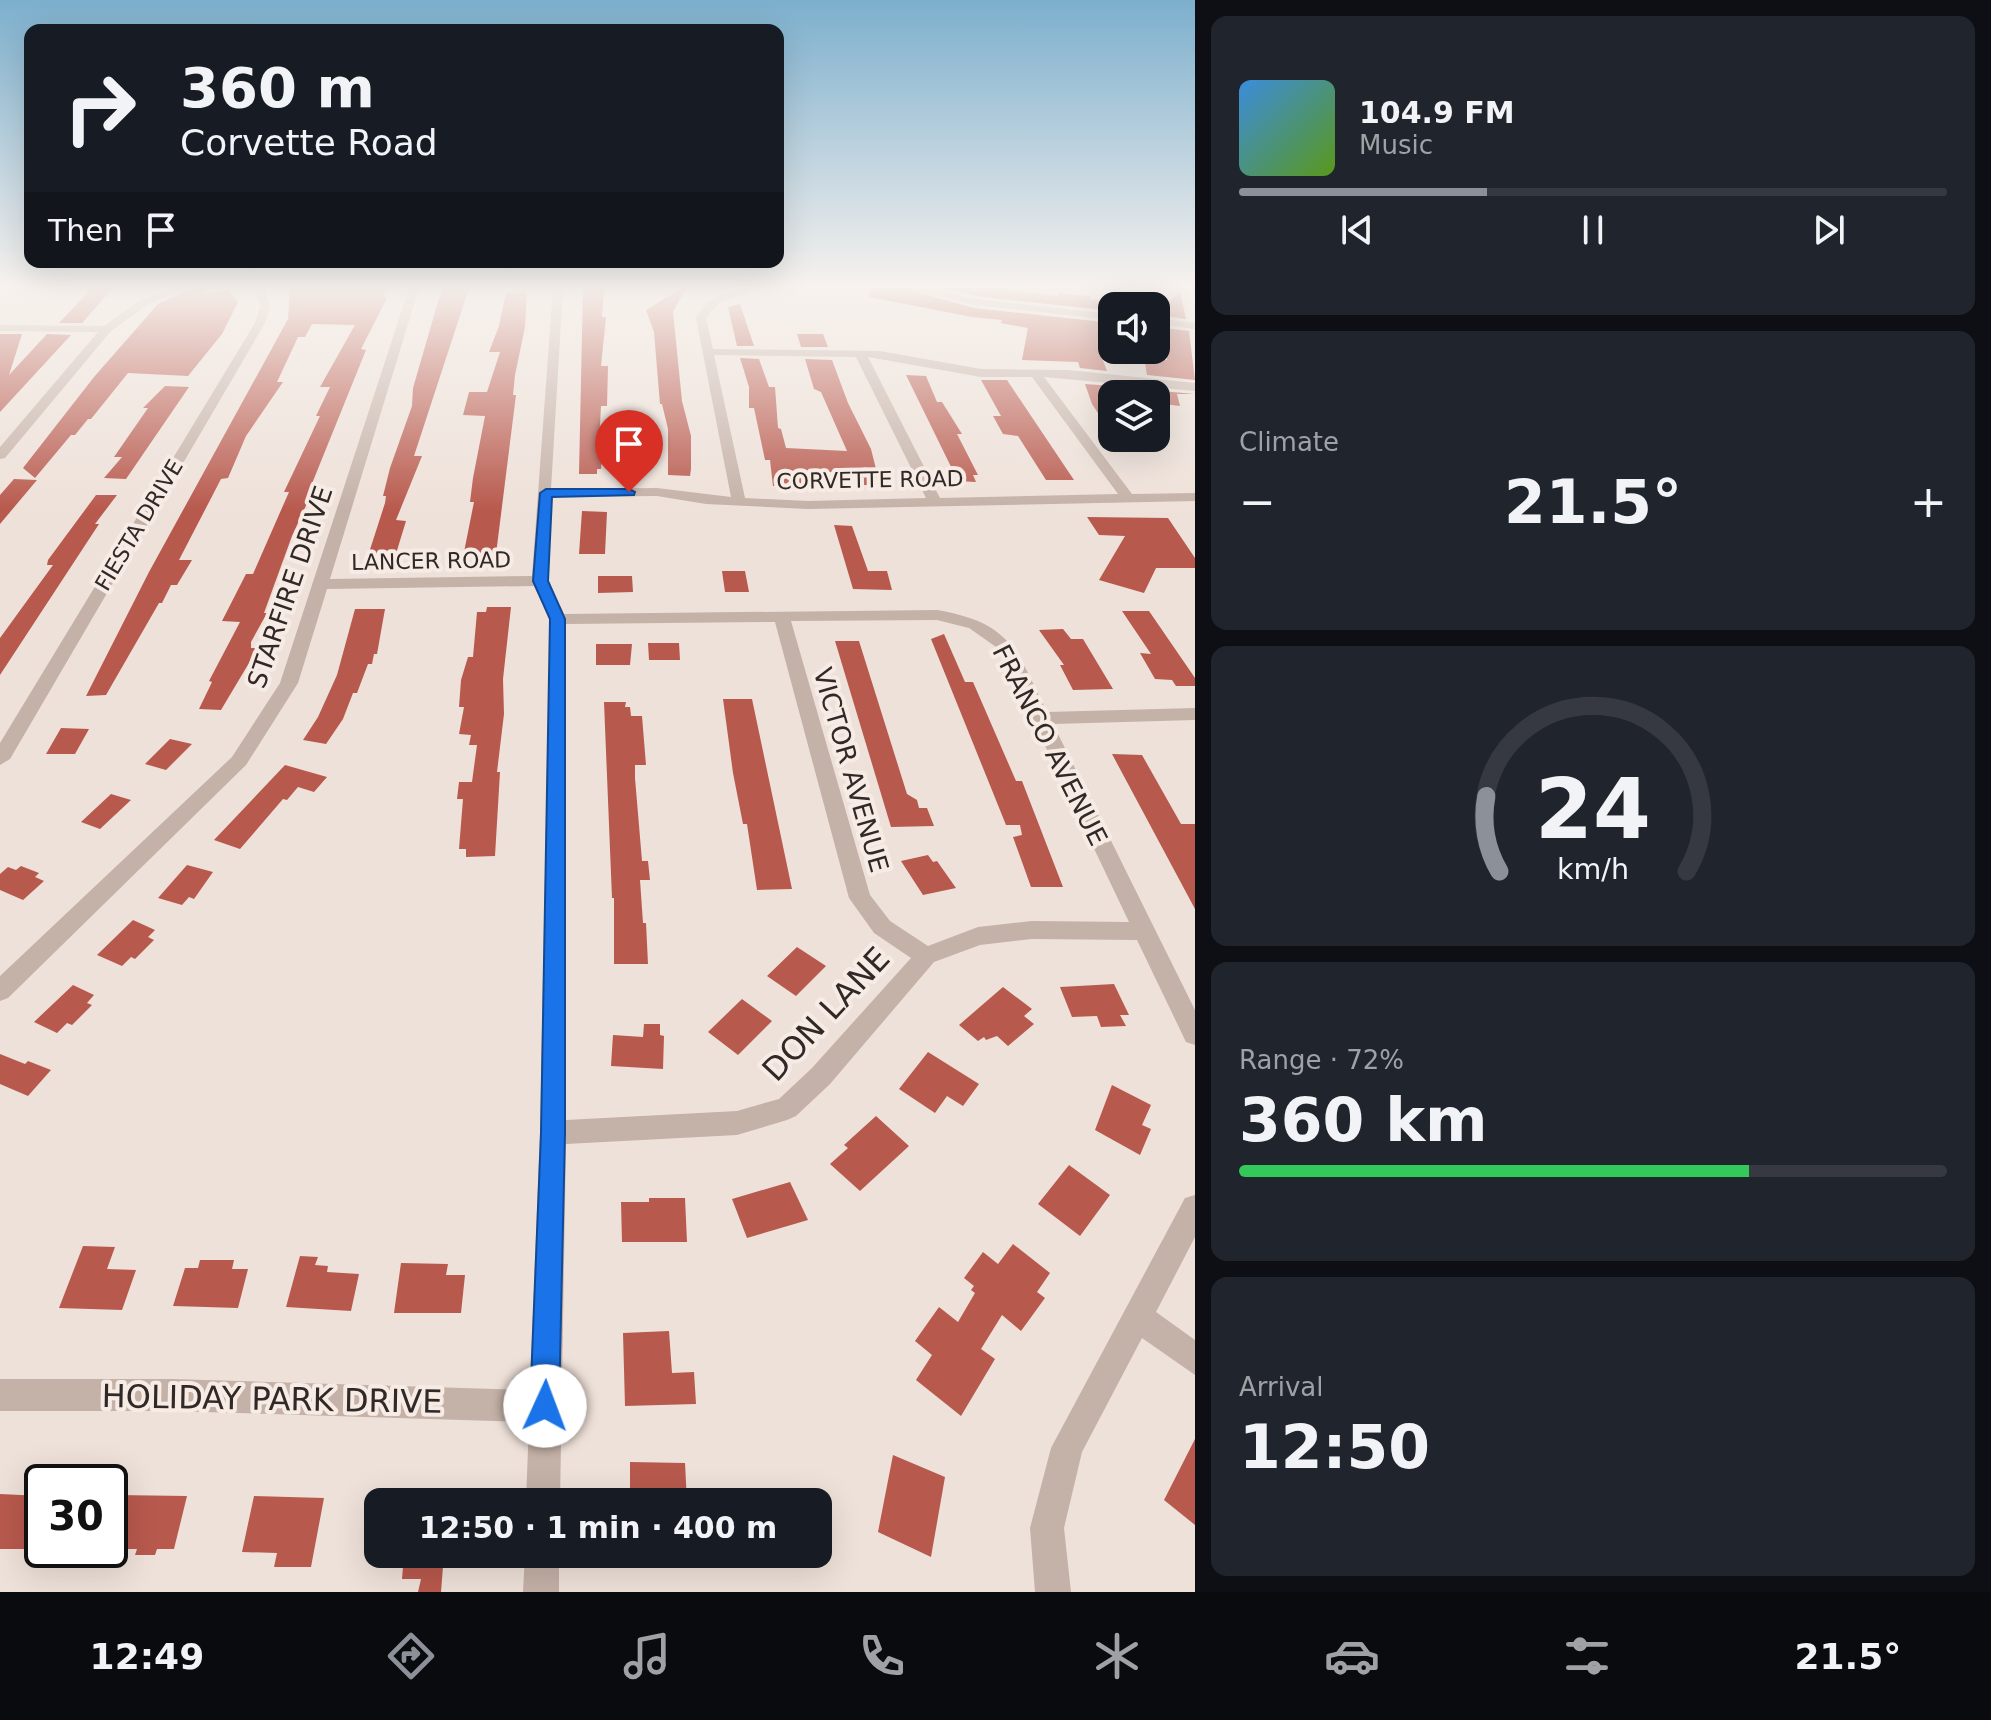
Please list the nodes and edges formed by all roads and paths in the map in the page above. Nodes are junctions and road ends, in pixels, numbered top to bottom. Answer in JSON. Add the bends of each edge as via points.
{"nodes":[{"id":1,"x":79,"y":362,"type":"edge"},
{"id":2,"x":237,"y":362,"type":"edge"},
{"id":3,"x":391,"y":362,"type":"edge"},
{"id":4,"x":552,"y":362,"type":"edge"},
{"id":5,"x":711,"y":362,"type":"edge"},
{"id":6,"x":865,"y":362,"type":"edge"},
{"id":7,"x":926,"y":362,"type":"edge"},
{"id":8,"x":1035,"y":373,"type":"junction"},
{"id":9,"x":1195,"y":387,"type":"edge"},
{"id":10,"x":0,"y":455,"type":"edge"},
{"id":11,"x":546,"y":493,"type":"junction"},
{"id":12,"x":1127,"y":497,"type":"junction"},
{"id":13,"x":1195,"y":497,"type":"edge"},
{"id":14,"x":739,"y":502,"type":"junction"},
{"id":15,"x":935,"y":503,"type":"junction"},
{"id":16,"x":540,"y":581,"type":"junction"},
{"id":17,"x":322,"y":584,"type":"junction"},
{"id":18,"x":781,"y":615,"type":"junction"},
{"id":19,"x":558,"y":619,"type":"junction"},
{"id":20,"x":1195,"y":714,"type":"edge"},
{"id":21,"x":1041,"y":718,"type":"junction"},
{"id":22,"x":0,"y":759,"type":"edge"},
{"id":23,"x":1143,"y":931,"type":"junction"},
{"id":24,"x":926,"y":956,"type":"junction"},
{"id":25,"x":2,"y":985,"type":"edge"},
{"id":26,"x":1195,"y":1035,"type":"edge"},
{"id":27,"x":553,"y":1133,"type":"junction"},
{"id":28,"x":1195,"y":1208,"type":"edge"},
{"id":29,"x":1138,"y":1317,"type":"junction"},
{"id":30,"x":1195,"y":1359,"type":"edge"},
{"id":31,"x":0,"y":1395,"type":"edge"},
{"id":32,"x":545,"y":1406,"type":"junction"},
{"id":33,"x":543,"y":1488,"type":"edge"},
{"id":34,"x":542,"y":1568,"type":"edge"},
{"id":35,"x":541,"y":1592,"type":"edge"},
{"id":36,"x":1053,"y":1592,"type":"edge"}],
"edges":[{"from":1,"to":10,"type":"street"},
{"from":2,"to":22,"type":"street","name":"FIESTA DRIVE"},
{"from":3,"to":17,"type":"street","name":"STARFIRE DRIVE"},
{"from":4,"to":11,"type":"street"},
{"from":5,"to":14,"type":"street"},
{"from":6,"to":15,"type":"street"},
{"from":7,"to":8,"type":"street","via":[[981,373]]},
{"from":8,"to":9,"type":"street"},
{"from":8,"to":12,"type":"street"},
{"from":11,"to":14,"type":"street","name":"CORVETTE ROAD","via":[[657,492]]},
{"from":11,"to":16,"type":"street"},
{"from":12,"to":13,"type":"street","name":"CORVETTE ROAD"},
{"from":12,"to":15,"type":"street","name":"CORVETTE ROAD"},
{"from":14,"to":15,"type":"street","name":"CORVETTE ROAD"},
{"from":16,"to":17,"type":"street","name":"LANCER ROAD"},
{"from":16,"to":19,"type":"street"},
{"from":17,"to":25,"type":"street","name":"STARFIRE DRIVE","via":[[289,683],[239,761]]},
{"from":18,"to":19,"type":"street","name":"FRANCO AVENUE"},
{"from":18,"to":21,"type":"street","name":"FRANCO AVENUE","via":[[937,615],[988,629],[1006,647]]},
{"from":18,"to":24,"type":"street","name":"VICTOR AVENUE","via":[[860,898],[882,927]]},
{"from":19,"to":27,"type":"street"},
{"from":20,"to":21,"type":"street"},
{"from":21,"to":23,"type":"street","name":"FRANCO AVENUE"},
{"from":23,"to":24,"type":"street","name":"DON LANE","via":[[1032,930],[978,936]]},
{"from":23,"to":26,"type":"street","name":"FRANCO AVENUE"},
{"from":24,"to":27,"type":"street","name":"DON LANE","via":[[787,1108],[737,1123]]},
{"from":27,"to":32,"type":"street"},
{"from":28,"to":29,"type":"street"},
{"from":29,"to":30,"type":"street"},
{"from":29,"to":36,"type":"street","via":[[1067,1448],[1047,1528]]},
{"from":31,"to":32,"type":"street","name":"HOLIDAY PARK DRIVE"},
{"from":32,"to":33,"type":"street"},
{"from":34,"to":35,"type":"street"}]}
